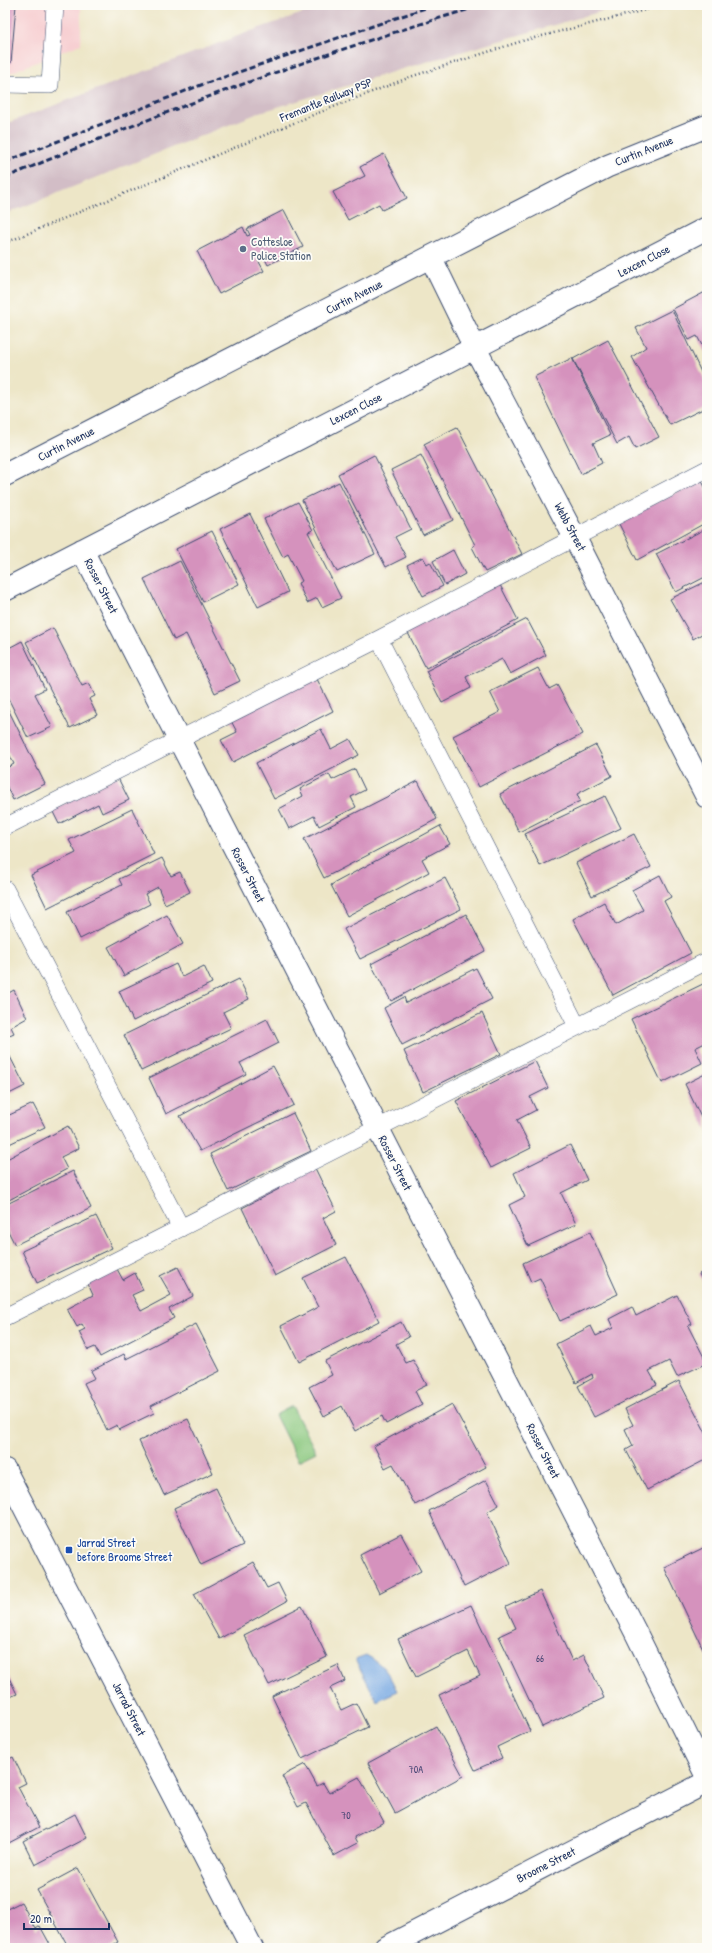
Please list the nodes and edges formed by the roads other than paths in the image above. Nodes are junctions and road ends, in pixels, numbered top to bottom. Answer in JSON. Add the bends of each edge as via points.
{"nodes":[{"id":1,"x":55,"y":5,"type":"edge"},
{"id":2,"x":5,"y":84,"type":"edge"},
{"id":3,"x":707,"y":126,"type":"edge"},
{"id":4,"x":707,"y":228,"type":"edge"},
{"id":5,"x":431,"y":258,"type":"junction"},
{"id":6,"x":475,"y":348,"type":"junction"},
{"id":7,"x":707,"y":469,"type":"edge"},
{"id":8,"x":5,"y":475,"type":"edge"},
{"id":9,"x":576,"y":538,"type":"junction"},
{"id":10,"x":82,"y":550,"type":"junction"},
{"id":11,"x":5,"y":590,"type":"edge"},
{"id":12,"x":379,"y":639,"type":"junction"},
{"id":13,"x":179,"y":740,"type":"junction"},
{"id":14,"x":707,"y":797,"type":"edge"},
{"id":15,"x":5,"y":827,"type":"edge"},
{"id":16,"x":5,"y":889,"type":"edge"},
{"id":17,"x":707,"y":961,"type":"edge"},
{"id":18,"x":577,"y":1026,"type":"junction"},
{"id":19,"x":378,"y":1128,"type":"junction"},
{"id":20,"x":181,"y":1228,"type":"junction"},
{"id":21,"x":5,"y":1317,"type":"edge"},
{"id":22,"x":5,"y":1470,"type":"edge"},
{"id":23,"x":707,"y":1777,"type":"edge"},
{"id":24,"x":707,"y":1782,"type":"edge"},
{"id":25,"x":252,"y":1948,"type":"edge"},
{"id":26,"x":385,"y":1948,"type":"edge"}],
"edges":[{"from":1,"to":2,"type":"lane","via":[[50,85]]},
{"from":3,"to":5,"type":"street","name":"Curtin Avenue","via":[[608,166]]},
{"from":4,"to":6,"type":"street","name":"Lexcen Close"},
{"from":5,"to":6,"type":"street","name":"Webb Street"},
{"from":5,"to":8,"type":"street","name":"Curtin Avenue"},
{"from":6,"to":9,"type":"street","name":"Webb Street"},
{"from":6,"to":10,"type":"street","name":"Lexcen Close"},
{"from":7,"to":9,"type":"lane"},
{"from":9,"to":12,"type":"lane"},
{"from":9,"to":14,"type":"street","name":"Webb Street"},
{"from":10,"to":11,"type":"street","name":"Lexcen Close"},
{"from":10,"to":13,"type":"street","name":"Rosser Street"},
{"from":12,"to":13,"type":"lane"},
{"from":12,"to":18,"type":"lane"},
{"from":13,"to":15,"type":"lane"},
{"from":13,"to":19,"type":"street","name":"Rosser Street"},
{"from":16,"to":20,"type":"lane"},
{"from":17,"to":18,"type":"lane"},
{"from":18,"to":19,"type":"lane"},
{"from":19,"to":20,"type":"lane"},
{"from":19,"to":23,"type":"street","name":"Rosser Street"},
{"from":20,"to":21,"type":"lane"},
{"from":22,"to":25,"type":"street","name":"Jarrad Street"},
{"from":24,"to":26,"type":"street","name":"Broome Street"}]}
